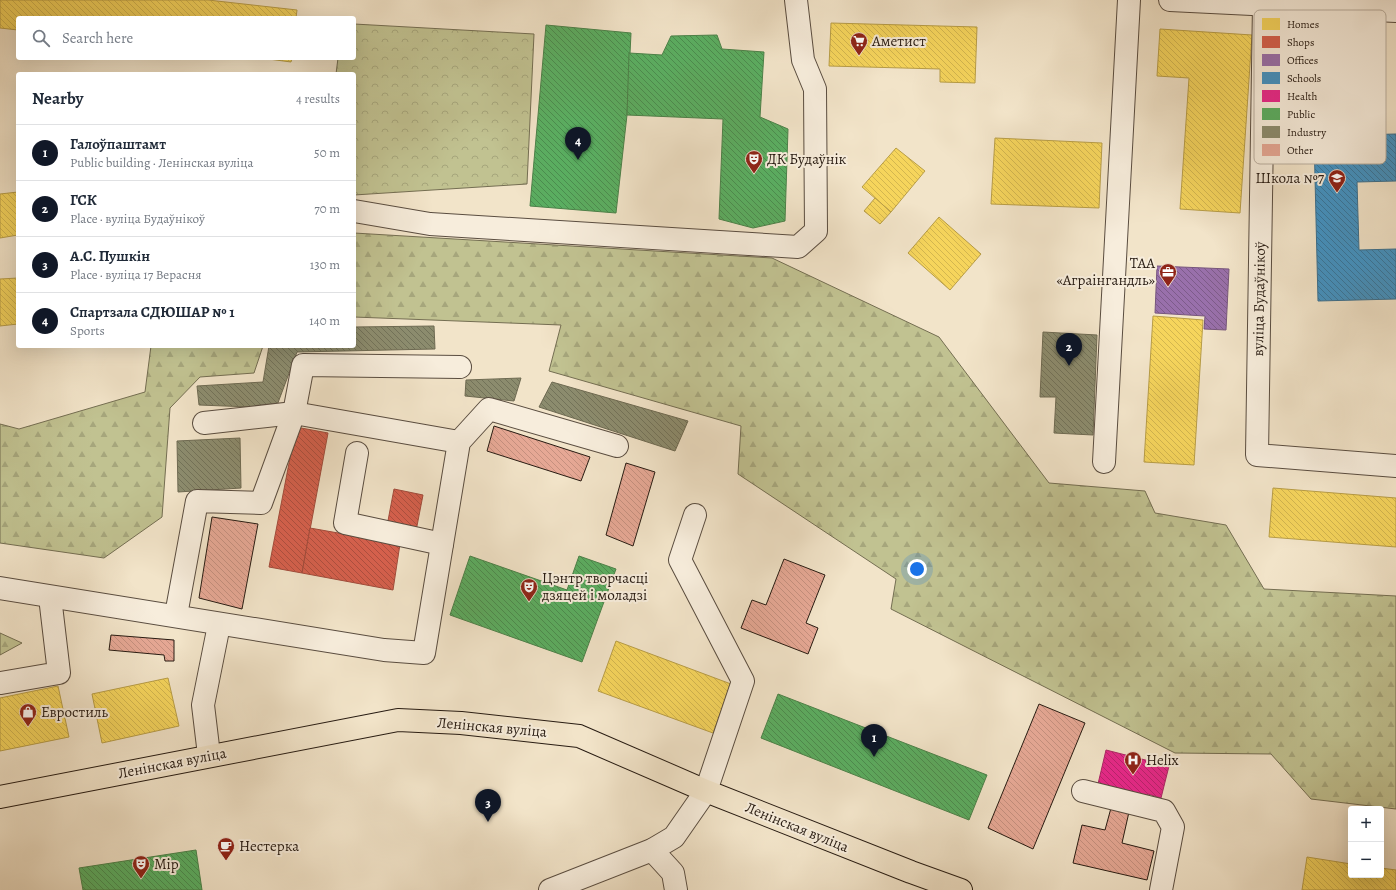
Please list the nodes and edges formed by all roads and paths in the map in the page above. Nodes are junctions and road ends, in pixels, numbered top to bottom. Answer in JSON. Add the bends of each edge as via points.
{"nodes":[{"id":1,"x":796,"y":0,"type":"edge"},
{"id":2,"x":1129,"y":0,"type":"edge"},
{"id":3,"x":1170,"y":0,"type":"edge"},
{"id":4,"x":1264,"y":4,"type":"junction"},
{"id":5,"x":1264,"y":10,"type":"edge"},
{"id":6,"x":1377,"y":10,"type":"edge"},
{"id":7,"x":1386,"y":10,"type":"edge"},
{"id":8,"x":1396,"y":11,"type":"edge"},
{"id":9,"x":1262,"y":164,"type":"edge"},
{"id":10,"x":356,"y":211,"type":"edge"},
{"id":11,"x":460,"y":367,"type":"dead end"},
{"id":12,"x":294,"y":413,"type":"junction"},
{"id":13,"x":204,"y":423,"type":"dead end"},
{"id":14,"x":459,"y":442,"type":"junction"},
{"id":15,"x":617,"y":446,"type":"dead end"},
{"id":16,"x":357,"y":453,"type":"dead end"},
{"id":17,"x":1104,"y":462,"type":"dead end"},
{"id":18,"x":1396,"y":466,"type":"edge"},
{"id":19,"x":695,"y":515,"type":"dead end"},
{"id":20,"x":442,"y":544,"type":"junction"},
{"id":21,"x":0,"y":588,"type":"edge"},
{"id":22,"x":50,"y":597,"type":"junction"},
{"id":23,"x":176,"y":615,"type":"junction"},
{"id":24,"x":219,"y":625,"type":"junction"},
{"id":25,"x":1,"y":683,"type":"edge"},
{"id":26,"x":209,"y":755,"type":"junction"},
{"id":27,"x":706,"y":791,"type":"junction"},
{"id":28,"x":1083,"y":792,"type":"dead end"},
{"id":29,"x":0,"y":797,"type":"edge"},
{"id":30,"x":652,"y":850,"type":"junction"},
{"id":31,"x":550,"y":890,"type":"edge"},
{"id":32,"x":676,"y":890,"type":"edge"},
{"id":33,"x":961,"y":890,"type":"edge"},
{"id":34,"x":1161,"y":890,"type":"edge"}],
"edges":[{"from":1,"to":10,"type":"street","via":[[804,60],[815,89],[816,232],[798,247],[430,224]]},
{"from":2,"to":17,"type":"street"},
{"from":3,"to":4,"type":"street"},
{"from":4,"to":5,"type":"street","name":"вуліца Будаўнікоў"},
{"from":4,"to":6,"type":"street"},
{"from":7,"to":8,"type":"street"},
{"from":9,"to":18,"type":"street","name":"вуліца Будаўнікоў","via":[[1257,455]]},
{"from":11,"to":12,"type":"street","via":[[303,365]]},
{"from":12,"to":13,"type":"street"},
{"from":12,"to":14,"type":"street"},
{"from":12,"to":23,"type":"street","via":[[261,503],[197,501]]},
{"from":14,"to":15,"type":"street","via":[[490,409]]},
{"from":14,"to":20,"type":"street"},
{"from":16,"to":20,"type":"street","via":[[345,523]]},
{"from":19,"to":27,"type":"street","via":[[680,560],[743,681]]},
{"from":20,"to":24,"type":"street","via":[[424,653],[384,650]]},
{"from":21,"to":22,"type":"street"},
{"from":22,"to":23,"type":"street"},
{"from":22,"to":25,"type":"street","via":[[59,673]]},
{"from":23,"to":24,"type":"street"},
{"from":24,"to":26,"type":"street","via":[[203,705]]},
{"from":26,"to":27,"type":"main road","name":"Ленінская вуліца","via":[[398,720],[461,723],[580,736]]},
{"from":26,"to":29,"type":"main road","name":"Ленінская вуліца"},
{"from":27,"to":30,"type":"street","via":[[674,837]]},
{"from":27,"to":33,"type":"main road","name":"Ленінская вуліца"},
{"from":28,"to":34,"type":"street","via":[[1164,811],[1173,827]]},
{"from":30,"to":31,"type":"street"},
{"from":30,"to":32,"type":"street","via":[[673,873]]}]}
